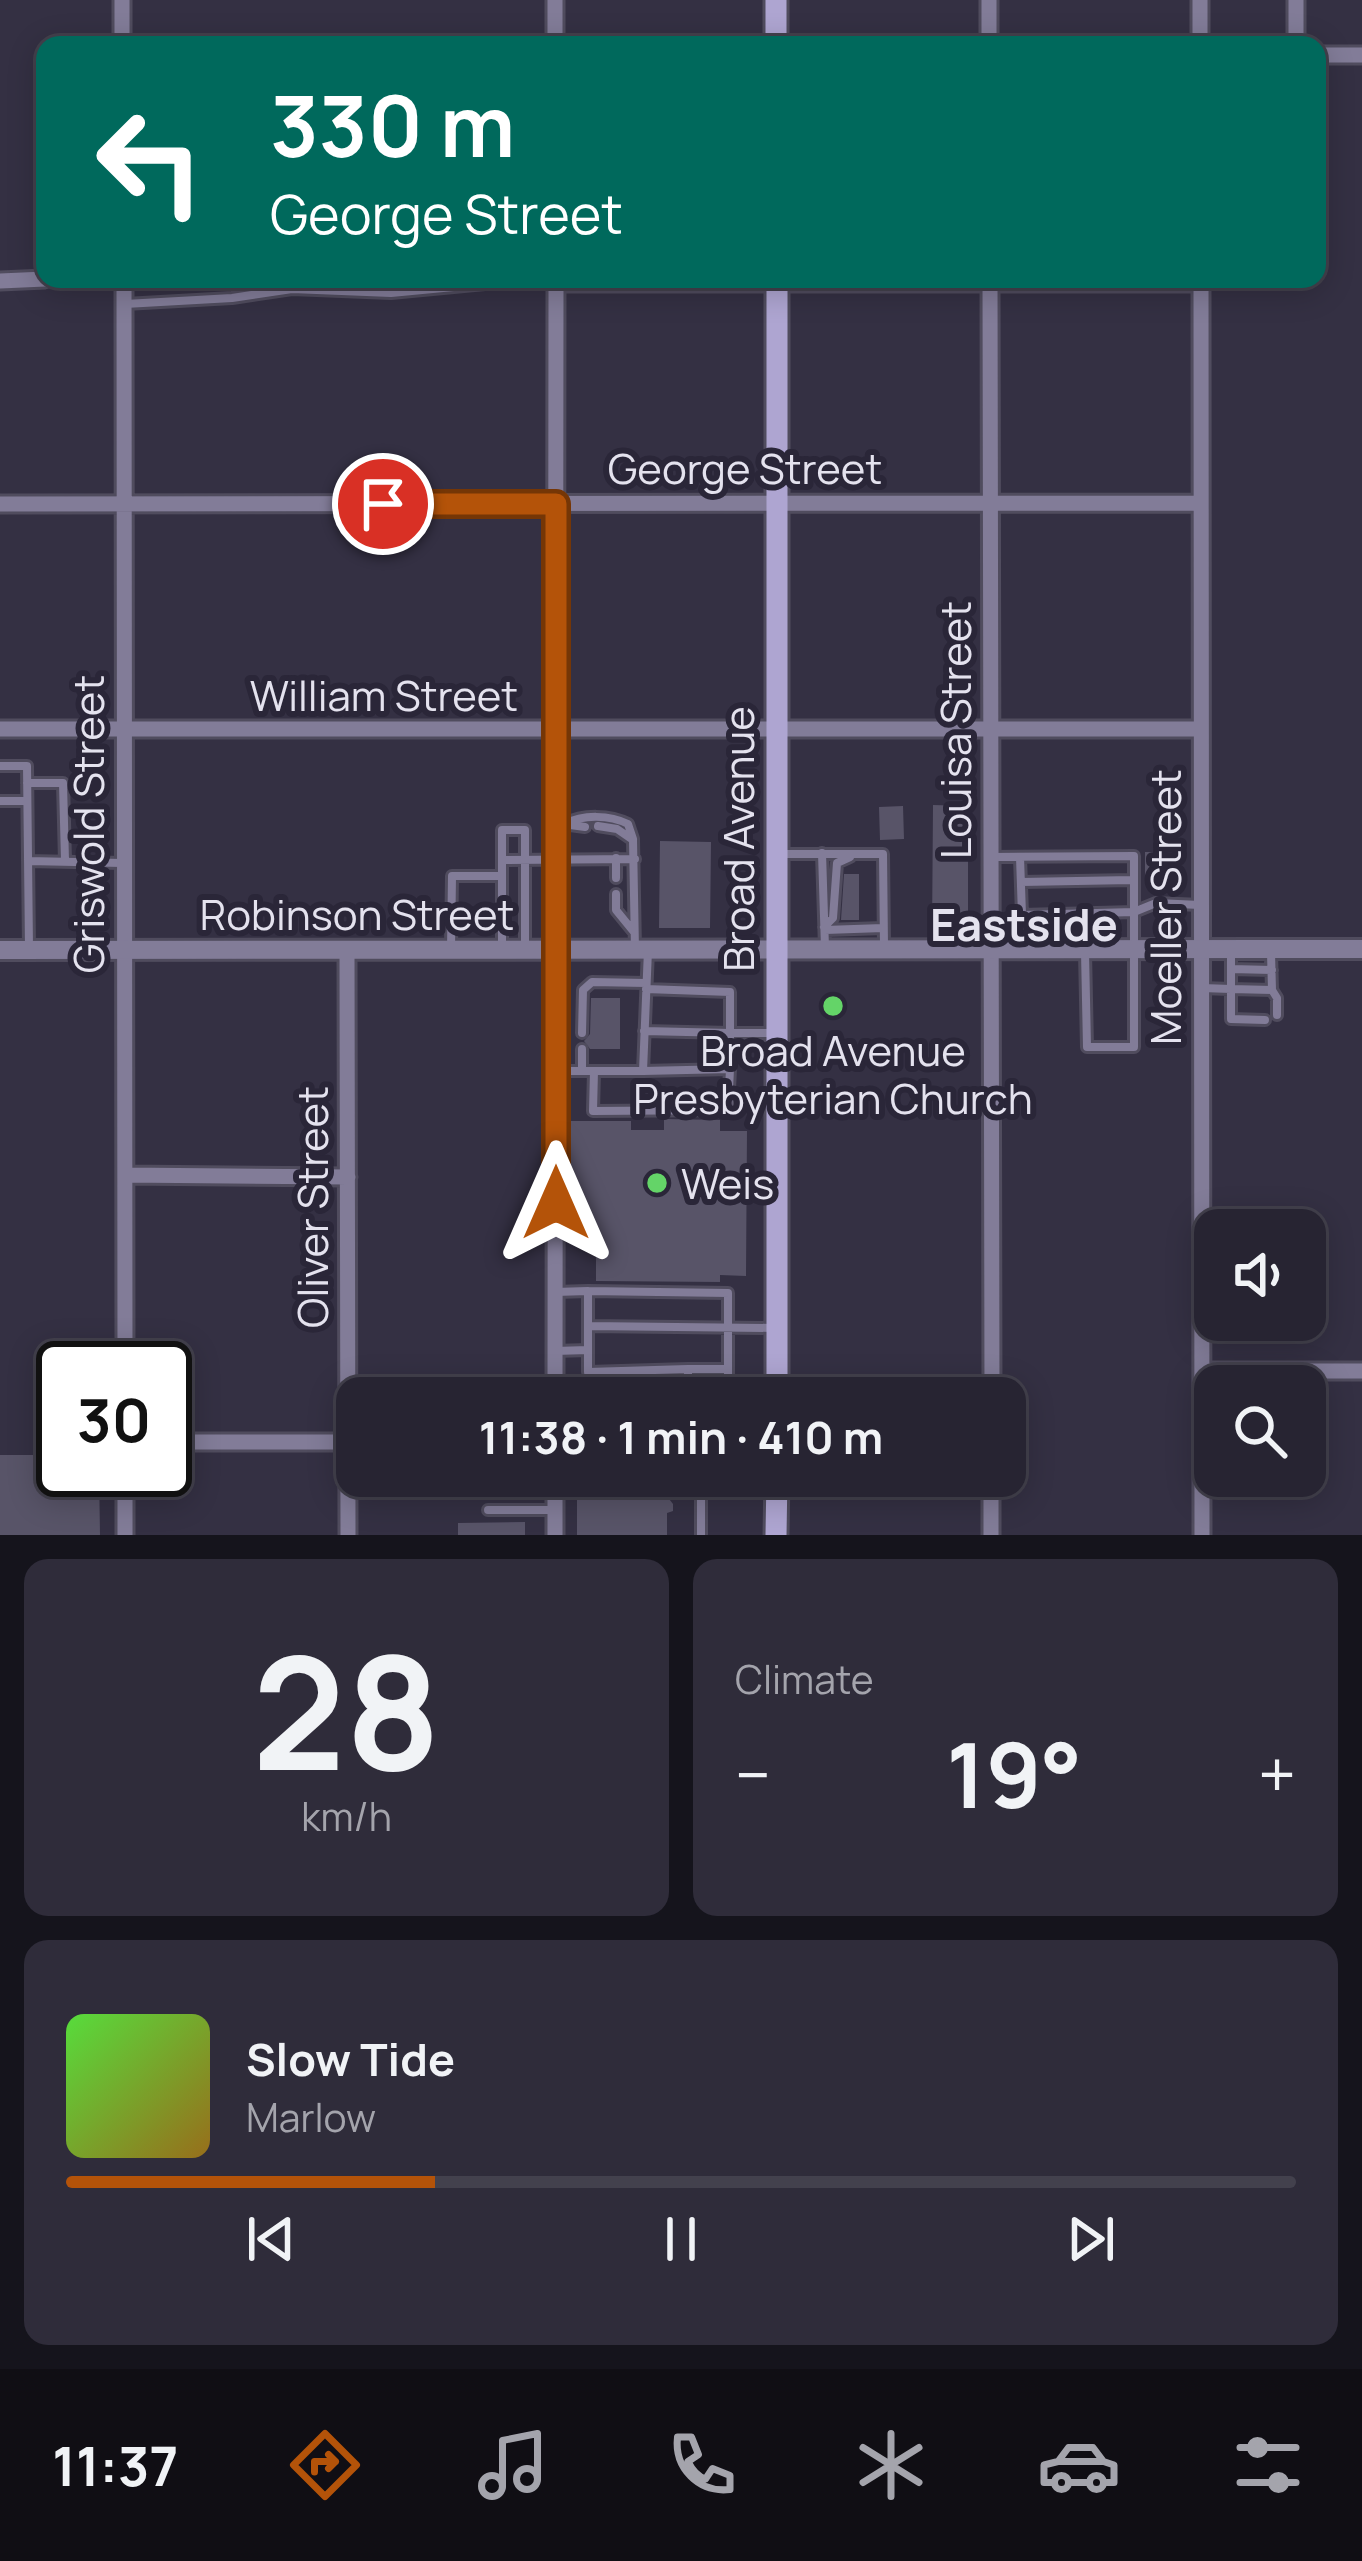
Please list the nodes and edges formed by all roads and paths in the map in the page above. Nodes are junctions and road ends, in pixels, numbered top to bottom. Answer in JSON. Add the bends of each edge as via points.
{"nodes":[{"id":1,"x":122,"y":0,"type":"edge"},
{"id":2,"x":555,"y":0,"type":"edge"},
{"id":3,"x":776,"y":0,"type":"edge"},
{"id":4,"x":989,"y":0,"type":"edge"},
{"id":5,"x":1200,"y":0,"type":"edge"},
{"id":6,"x":1296,"y":0,"type":"edge"},
{"id":7,"x":122,"y":36,"type":"edge"},
{"id":8,"x":555,"y":36,"type":"edge"},
{"id":9,"x":776,"y":36,"type":"edge"},
{"id":10,"x":989,"y":36,"type":"edge"},
{"id":11,"x":1200,"y":36,"type":"edge"},
{"id":12,"x":1296,"y":36,"type":"edge"},
{"id":13,"x":1326,"y":56,"type":"edge"},
{"id":14,"x":1362,"y":56,"type":"edge"},
{"id":15,"x":36,"y":279,"type":"edge"},
{"id":16,"x":0,"y":281,"type":"edge"},
{"id":17,"x":124,"y":288,"type":"edge"},
{"id":18,"x":443,"y":288,"type":"edge"},
{"id":19,"x":556,"y":288,"type":"edge"},
{"id":20,"x":777,"y":288,"type":"edge"},
{"id":21,"x":990,"y":288,"type":"edge"},
{"id":22,"x":1201,"y":288,"type":"edge"},
{"id":23,"x":124,"y":304,"type":"junction"},
{"id":24,"x":777,"y":503,"type":"junction"},
{"id":25,"x":991,"y":503,"type":"junction"},
{"id":26,"x":1201,"y":503,"type":"junction"},
{"id":27,"x":0,"y":504,"type":"edge"},
{"id":28,"x":123,"y":504,"type":"junction"},
{"id":29,"x":556,"y":504,"type":"junction"},
{"id":30,"x":0,"y":729,"type":"edge"},
{"id":31,"x":992,"y":729,"type":"junction"},
{"id":32,"x":1201,"y":729,"type":"junction"},
{"id":33,"x":123,"y":730,"type":"junction"},
{"id":34,"x":777,"y":730,"type":"junction"},
{"id":35,"x":556,"y":731,"type":"junction"},
{"id":36,"x":0,"y":766,"type":"edge"},
{"id":37,"x":27,"y":783,"type":"junction"},
{"id":38,"x":0,"y":801,"type":"edge"},
{"id":39,"x":27,"y":801,"type":"junction"},
{"id":40,"x":560,"y":824,"type":"junction"},
{"id":41,"x":584,"y":826,"type":"dead end"},
{"id":42,"x":598,"y":826,"type":"dead end"},
{"id":43,"x":633,"y":840,"type":"junction"},
{"id":44,"x":778,"y":854,"type":"junction"},
{"id":45,"x":822,"y":854,"type":"junction"},
{"id":46,"x":869,"y":854,"type":"junction"},
{"id":47,"x":991,"y":857,"type":"junction"},
{"id":48,"x":1020,"y":857,"type":"junction"},
{"id":49,"x":556,"y":858,"type":"junction"},
{"id":50,"x":616,"y":858,"type":"junction"},
{"id":51,"x":634,"y":859,"type":"junction"},
{"id":52,"x":502,"y":860,"type":"junction"},
{"id":53,"x":526,"y":860,"type":"junction"},
{"id":54,"x":28,"y":861,"type":"junction"},
{"id":55,"x":65,"y":862,"type":"junction"},
{"id":56,"x":124,"y":863,"type":"junction"},
{"id":57,"x":502,"y":876,"type":"junction"},
{"id":58,"x":616,"y":878,"type":"dead end"},
{"id":59,"x":1132,"y":880,"type":"junction"},
{"id":60,"x":1021,"y":882,"type":"junction"},
{"id":61,"x":616,"y":894,"type":"dead end"},
{"id":62,"x":991,"y":903,"type":"junction"},
{"id":63,"x":1019,"y":904,"type":"junction"},
{"id":64,"x":1202,"y":905,"type":"junction"},
{"id":65,"x":1134,"y":912,"type":"junction"},
{"id":66,"x":883,"y":928,"type":"junction"},
{"id":67,"x":825,"y":935,"type":"junction"},
{"id":68,"x":639,"y":944,"type":"junction"},
{"id":69,"x":1362,"y":949,"type":"edge"},
{"id":70,"x":0,"y":950,"type":"edge"},
{"id":71,"x":29,"y":950,"type":"junction"},
{"id":72,"x":124,"y":950,"type":"junction"},
{"id":73,"x":347,"y":950,"type":"junction"},
{"id":74,"x":451,"y":950,"type":"junction"},
{"id":75,"x":502,"y":950,"type":"junction"},
{"id":76,"x":525,"y":950,"type":"junction"},
{"id":77,"x":556,"y":950,"type":"junction"},
{"id":78,"x":778,"y":950,"type":"junction"},
{"id":79,"x":884,"y":950,"type":"junction"},
{"id":80,"x":991,"y":950,"type":"junction"},
{"id":81,"x":1085,"y":950,"type":"junction"},
{"id":82,"x":1132,"y":950,"type":"junction"},
{"id":83,"x":1202,"y":950,"type":"junction"},
{"id":84,"x":1271,"y":950,"type":"junction"},
{"id":85,"x":1231,"y":959,"type":"junction"},
{"id":86,"x":1272,"y":970,"type":"junction"},
{"id":87,"x":646,"y":986,"type":"junction"},
{"id":88,"x":1202,"y":988,"type":"junction"},
{"id":89,"x":1231,"y":989,"type":"junction"},
{"id":90,"x":1272,"y":990,"type":"junction"},
{"id":91,"x":1277,"y":1015,"type":"dead end"},
{"id":92,"x":1265,"y":1020,"type":"dead end"},
{"id":93,"x":644,"y":1031,"type":"junction"},
{"id":94,"x":582,"y":1033,"type":"dead end"},
{"id":95,"x":730,"y":1033,"type":"junction"},
{"id":96,"x":778,"y":1033,"type":"junction"},
{"id":97,"x":582,"y":1049,"type":"dead end"},
{"id":98,"x":730,"y":1069,"type":"junction"},
{"id":99,"x":556,"y":1071,"type":"junction"},
{"id":100,"x":582,"y":1071,"type":"junction"},
{"id":101,"x":594,"y":1071,"type":"junction"},
{"id":102,"x":644,"y":1071,"type":"junction"},
{"id":103,"x":124,"y":1175,"type":"junction"},
{"id":104,"x":348,"y":1177,"type":"junction"},
{"id":105,"x":587,"y":1291,"type":"junction"},
{"id":106,"x":556,"y":1292,"type":"junction"},
{"id":107,"x":588,"y":1326,"type":"junction"},
{"id":108,"x":728,"y":1327,"type":"junction"},
{"id":109,"x":777,"y":1328,"type":"junction"},
{"id":110,"x":125,"y":1341,"type":"edge"},
{"id":111,"x":588,"y":1350,"type":"junction"},
{"id":112,"x":556,"y":1351,"type":"junction"},
{"id":113,"x":1202,"y":1365,"type":"edge"},
{"id":114,"x":728,"y":1369,"type":"junction"},
{"id":115,"x":688,"y":1370,"type":"junction"},
{"id":116,"x":1326,"y":1371,"type":"edge"},
{"id":117,"x":1362,"y":1371,"type":"edge"},
{"id":118,"x":348,"y":1377,"type":"edge"},
{"id":119,"x":555,"y":1377,"type":"edge"},
{"id":120,"x":688,"y":1377,"type":"edge"},
{"id":121,"x":728,"y":1377,"type":"edge"},
{"id":122,"x":777,"y":1377,"type":"edge"},
{"id":123,"x":992,"y":1377,"type":"edge"},
{"id":124,"x":192,"y":1442,"type":"edge"},
{"id":125,"x":336,"y":1442,"type":"edge"},
{"id":126,"x":125,"y":1497,"type":"edge"},
{"id":127,"x":348,"y":1497,"type":"edge"},
{"id":128,"x":555,"y":1497,"type":"edge"},
{"id":129,"x":701,"y":1497,"type":"edge"},
{"id":130,"x":776,"y":1497,"type":"edge"},
{"id":131,"x":992,"y":1497,"type":"edge"},
{"id":132,"x":1202,"y":1497,"type":"edge"},
{"id":133,"x":488,"y":1510,"type":"dead end"},
{"id":134,"x":555,"y":1510,"type":"junction"},
{"id":135,"x":125,"y":1535,"type":"edge"},
{"id":136,"x":348,"y":1535,"type":"edge"},
{"id":137,"x":555,"y":1535,"type":"edge"},
{"id":138,"x":701,"y":1535,"type":"edge"},
{"id":139,"x":776,"y":1535,"type":"edge"},
{"id":140,"x":991,"y":1535,"type":"edge"},
{"id":141,"x":1202,"y":1535,"type":"edge"}],
"edges":[{"from":1,"to":7,"type":"street"},
{"from":2,"to":8,"type":"street"},
{"from":3,"to":9,"type":"main road"},
{"from":4,"to":10,"type":"street"},
{"from":5,"to":11,"type":"street"},
{"from":6,"to":12,"type":"street"},
{"from":13,"to":14,"type":"street"},
{"from":15,"to":16,"type":"street"},
{"from":17,"to":23,"type":"street","name":"Griswold Street"},
{"from":18,"to":23,"type":"lane"},
{"from":19,"to":29,"type":"street"},
{"from":20,"to":24,"type":"main road","name":"Broad Avenue"},
{"from":21,"to":25,"type":"street","name":"Louisa Street"},
{"from":22,"to":26,"type":"street","name":"Moeller Street"},
{"from":23,"to":28,"type":"street","name":"Griswold Street"},
{"from":24,"to":25,"type":"street","name":"George Street"},
{"from":24,"to":29,"type":"street","name":"George Street"},
{"from":24,"to":34,"type":"main road","name":"Broad Avenue"},
{"from":25,"to":26,"type":"street","name":"George Street"},
{"from":25,"to":31,"type":"street","name":"Louisa Street"},
{"from":26,"to":32,"type":"street","name":"Moeller Street"},
{"from":27,"to":28,"type":"street","name":"George Street"},
{"from":28,"to":29,"type":"street","name":"George Street"},
{"from":28,"to":33,"type":"street","name":"Griswold Street"},
{"from":29,"to":35,"type":"street"},
{"from":30,"to":33,"type":"street","name":"William Street"},
{"from":31,"to":32,"type":"street","name":"William Street"},
{"from":31,"to":34,"type":"street","name":"William Street"},
{"from":31,"to":47,"type":"street","name":"Louisa Street"},
{"from":32,"to":64,"type":"street","name":"Moeller Street"},
{"from":33,"to":35,"type":"street","name":"William Street"},
{"from":33,"to":56,"type":"street","name":"Griswold Street"},
{"from":34,"to":35,"type":"street","name":"William Street"},
{"from":34,"to":44,"type":"main road","name":"Broad Avenue"},
{"from":35,"to":40,"type":"street"},
{"from":36,"to":37,"type":"lane","via":[[27,766]]},
{"from":37,"to":39,"type":"lane"},
{"from":37,"to":55,"type":"lane","via":[[63,783]]},
{"from":38,"to":39,"type":"lane"},
{"from":39,"to":54,"type":"lane"},
{"from":40,"to":41,"type":"lane"},
{"from":40,"to":43,"type":"lane","via":[[616,818]]},
{"from":40,"to":49,"type":"street"},
{"from":42,"to":43,"type":"lane"},
{"from":43,"to":51,"type":"lane"},
{"from":44,"to":45,"type":"lane"},
{"from":44,"to":78,"type":"main road","name":"Broad Avenue"},
{"from":45,"to":46,"type":"lane"},
{"from":45,"to":67,"type":"lane"},
{"from":46,"to":66,"type":"lane","via":[[883,854]]},
{"from":46,"to":67,"type":"lane","via":[[837,863]]},
{"from":47,"to":48,"type":"lane"},
{"from":47,"to":62,"type":"street","name":"Louisa Street"},
{"from":48,"to":59,"type":"lane","via":[[1134,856]]},
{"from":48,"to":60,"type":"lane"},
{"from":49,"to":50,"type":"lane"},
{"from":49,"to":53,"type":"lane"},
{"from":49,"to":77,"type":"street"},
{"from":50,"to":51,"type":"lane"},
{"from":50,"to":58,"type":"lane"},
{"from":51,"to":68,"type":"lane"},
{"from":52,"to":53,"type":"lane"},
{"from":52,"to":53,"type":"lane","via":[[502,830],[525,830]]},
{"from":52,"to":57,"type":"lane"},
{"from":53,"to":76,"type":"lane"},
{"from":54,"to":55,"type":"lane"},
{"from":54,"to":71,"type":"lane"},
{"from":55,"to":56,"type":"lane"},
{"from":56,"to":72,"type":"street","name":"Griswold Street"},
{"from":57,"to":74,"type":"lane","via":[[452,876]]},
{"from":57,"to":75,"type":"lane"},
{"from":59,"to":60,"type":"lane"},
{"from":59,"to":65,"type":"lane"},
{"from":60,"to":63,"type":"lane"},
{"from":61,"to":68,"type":"lane","via":[[616,910]]},
{"from":62,"to":63,"type":"lane"},
{"from":62,"to":80,"type":"street","name":"Louisa Street"},
{"from":63,"to":65,"type":"lane","via":[[1022,915]]},
{"from":64,"to":65,"type":"lane"},
{"from":64,"to":83,"type":"street","name":"Moeller Street"},
{"from":65,"to":82,"type":"lane"},
{"from":66,"to":67,"type":"lane"},
{"from":66,"to":79,"type":"lane"},
{"from":67,"to":78,"type":"street","name":"Robinson Street"},
{"from":67,"to":79,"type":"street","name":"Robinson Street"},
{"from":68,"to":77,"type":"street","name":"Robinson Street"},
{"from":68,"to":78,"type":"street","name":"Robinson Street"},
{"from":68,"to":87,"type":"lane"},
{"from":69,"to":84,"type":"street","name":"Robinson Street"},
{"from":70,"to":71,"type":"street","name":"Robinson Street"},
{"from":71,"to":72,"type":"street","name":"Robinson Street"},
{"from":72,"to":73,"type":"street","name":"Robinson Street"},
{"from":72,"to":103,"type":"street","name":"Griswold Street"},
{"from":73,"to":74,"type":"street","name":"Robinson Street"},
{"from":73,"to":104,"type":"street","name":"Oliver Street"},
{"from":74,"to":75,"type":"street","name":"Robinson Street"},
{"from":75,"to":76,"type":"street","name":"Robinson Street"},
{"from":76,"to":77,"type":"street","name":"Robinson Street"},
{"from":77,"to":99,"type":"street"},
{"from":78,"to":96,"type":"main road","name":"Broad Avenue"},
{"from":79,"to":80,"type":"street","name":"Robinson Street"},
{"from":80,"to":81,"type":"street","name":"Robinson Street"},
{"from":80,"to":123,"type":"street","name":"Louisa Street"},
{"from":81,"to":82,"type":"street","name":"Robinson Street"},
{"from":81,"to":82,"type":"lane","via":[[1087,1047],[1134,1047]]},
{"from":82,"to":83,"type":"street","name":"Robinson Street"},
{"from":83,"to":85,"type":"street","name":"Robinson Street"},
{"from":83,"to":88,"type":"street","name":"Moeller Street"},
{"from":84,"to":85,"type":"street","name":"Robinson Street"},
{"from":84,"to":86,"type":"lane"},
{"from":85,"to":86,"type":"lane"},
{"from":85,"to":89,"type":"lane"},
{"from":86,"to":90,"type":"lane"},
{"from":87,"to":93,"type":"lane"},
{"from":87,"to":94,"type":"lane","via":[[592,982],[583,990]]},
{"from":87,"to":95,"type":"lane","via":[[730,992]]},
{"from":88,"to":89,"type":"lane"},
{"from":88,"to":113,"type":"street","name":"Moeller Street"},
{"from":89,"to":90,"type":"lane"},
{"from":89,"to":92,"type":"lane","via":[[1231,1018]]},
{"from":90,"to":91,"type":"lane"},
{"from":93,"to":95,"type":"lane"},
{"from":93,"to":102,"type":"lane"},
{"from":95,"to":96,"type":"lane"},
{"from":95,"to":98,"type":"lane"},
{"from":96,"to":109,"type":"main road","name":"Broad Avenue"},
{"from":97,"to":100,"type":"lane"},
{"from":98,"to":101,"type":"lane","via":[[728,1110],[593,1111]]},
{"from":98,"to":102,"type":"lane"},
{"from":99,"to":100,"type":"lane"},
{"from":99,"to":106,"type":"street"},
{"from":100,"to":101,"type":"lane"},
{"from":101,"to":102,"type":"lane"},
{"from":103,"to":104,"type":"street"},
{"from":103,"to":110,"type":"street","name":"Griswold Street"},
{"from":104,"to":118,"type":"street","name":"Oliver Street"},
{"from":105,"to":106,"type":"lane"},
{"from":105,"to":107,"type":"lane"},
{"from":105,"to":108,"type":"lane","via":[[728,1293]]},
{"from":106,"to":112,"type":"street"},
{"from":107,"to":108,"type":"lane"},
{"from":107,"to":111,"type":"lane"},
{"from":108,"to":109,"type":"lane"},
{"from":108,"to":114,"type":"lane"},
{"from":109,"to":122,"type":"main road","name":"Broad Avenue"},
{"from":111,"to":112,"type":"lane"},
{"from":111,"to":115,"type":"lane","via":[[588,1372]]},
{"from":112,"to":119,"type":"street"},
{"from":114,"to":115,"type":"lane"},
{"from":114,"to":121,"type":"lane"},
{"from":115,"to":120,"type":"lane"},
{"from":116,"to":117,"type":"street"},
{"from":124,"to":125,"type":"street"},
{"from":126,"to":135,"type":"street"},
{"from":127,"to":136,"type":"street","name":"Oliver Street"},
{"from":128,"to":134,"type":"street"},
{"from":129,"to":138,"type":"lane"},
{"from":130,"to":139,"type":"main road"},
{"from":131,"to":140,"type":"street"},
{"from":132,"to":141,"type":"street","name":"Moeller Street"},
{"from":133,"to":134,"type":"lane"},
{"from":134,"to":137,"type":"street"}]}
